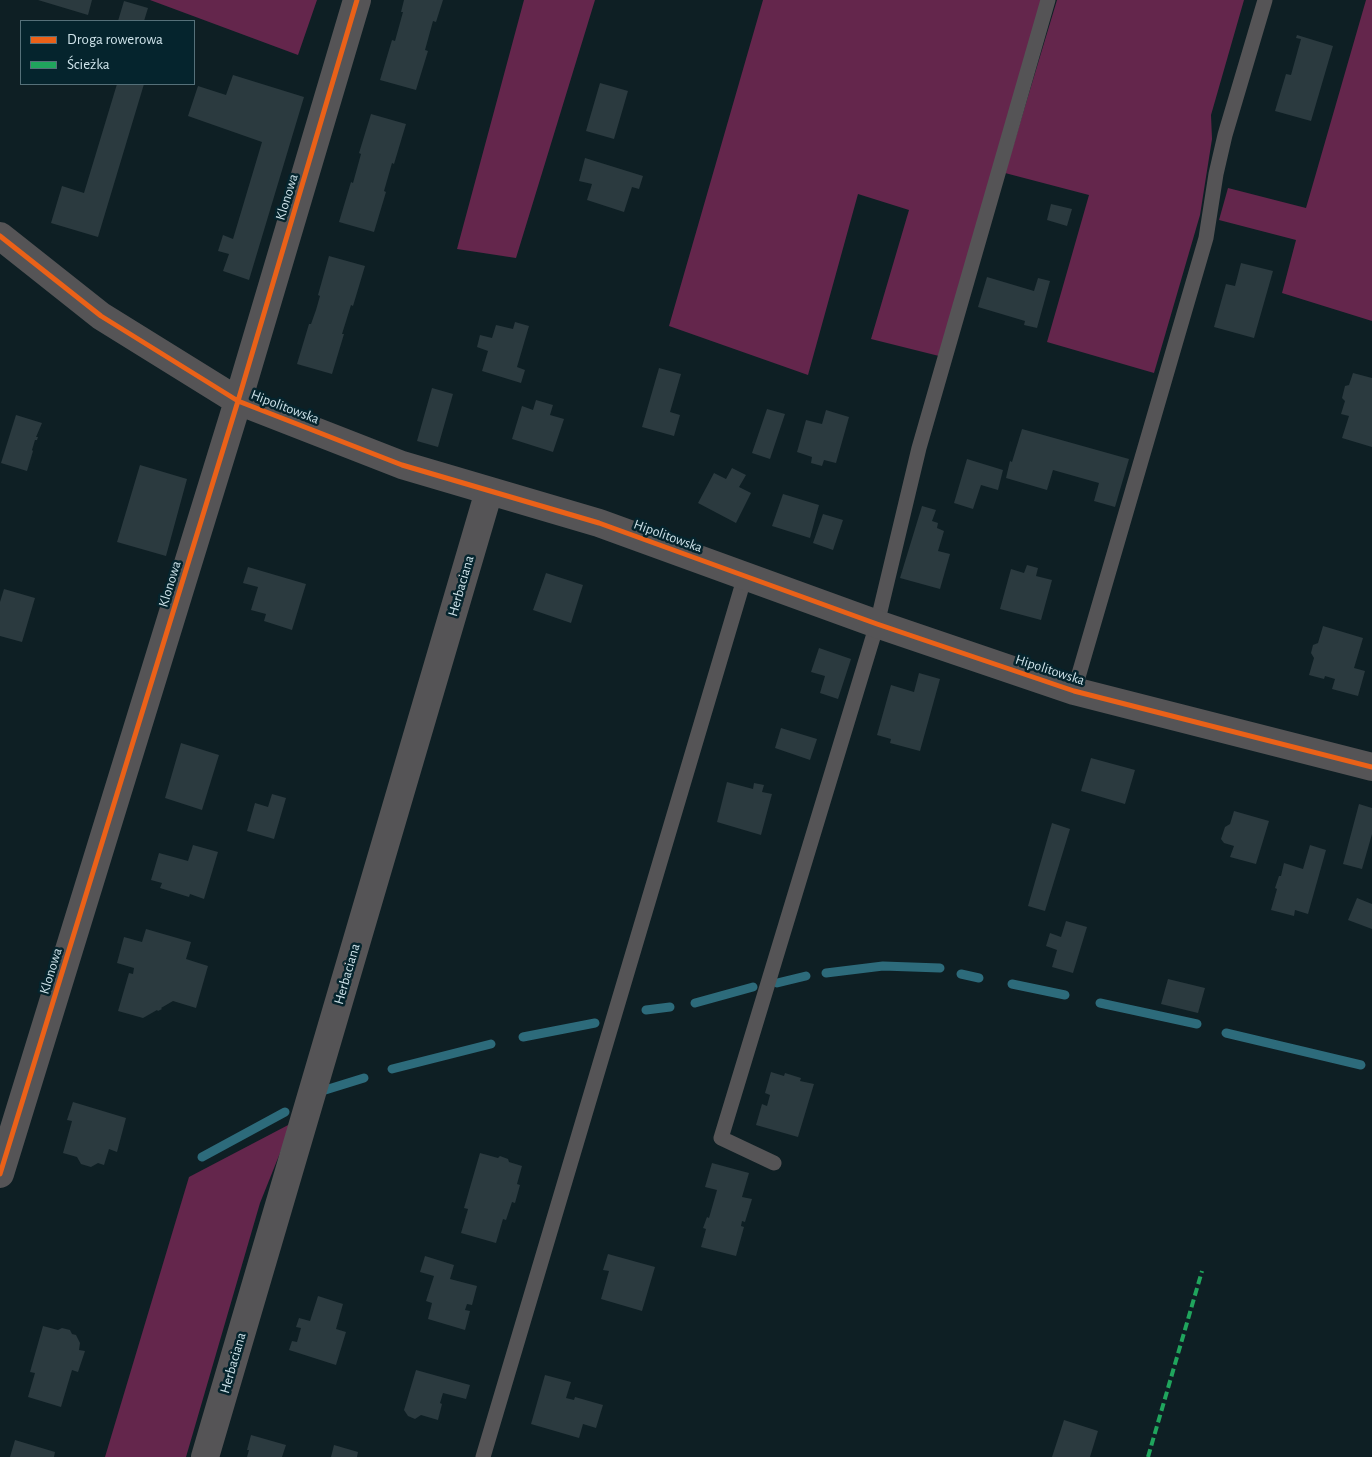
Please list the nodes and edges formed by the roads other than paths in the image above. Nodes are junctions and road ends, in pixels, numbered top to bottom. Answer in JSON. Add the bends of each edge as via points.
{"nodes":[{"id":1,"x":358,"y":0,"type":"edge"},
{"id":2,"x":1048,"y":0,"type":"edge"},
{"id":3,"x":1264,"y":0,"type":"edge"},
{"id":4,"x":0,"y":236,"type":"edge"},
{"id":5,"x":238,"y":401,"type":"junction"},
{"id":6,"x":489,"y":491,"type":"junction"},
{"id":7,"x":745,"y":576,"type":"junction"},
{"id":8,"x":877,"y":624,"type":"junction"},
{"id":9,"x":1074,"y":691,"type":"junction"},
{"id":10,"x":1372,"y":767,"type":"edge"},
{"id":11,"x":774,"y":1162,"type":"dead end"},
{"id":12,"x":0,"y":1174,"type":"edge"},
{"id":13,"x":205,"y":1457,"type":"edge"},
{"id":14,"x":484,"y":1457,"type":"edge"}],
"edges":[{"from":1,"to":5,"type":"street","name":"Klonowa"},
{"from":2,"to":8,"type":"lane","via":[[919,448]]},
{"from":3,"to":9,"type":"lane","via":[[1225,135],[1206,238]]},
{"from":4,"to":5,"type":"street","name":"Hipolitowska","via":[[101,316]]},
{"from":5,"to":6,"type":"street","name":"Hipolitowska","via":[[402,464]]},
{"from":5,"to":12,"type":"street","name":"Klonowa"},
{"from":6,"to":7,"type":"street","name":"Hipolitowska","via":[[599,523]]},
{"from":6,"to":13,"type":"street","name":"Herbaciana"},
{"from":7,"to":8,"type":"street","name":"Hipolitowska"},
{"from":7,"to":14,"type":"lane"},
{"from":8,"to":9,"type":"street","name":"Hipolitowska"},
{"from":8,"to":11,"type":"lane","via":[[721,1138]]},
{"from":9,"to":10,"type":"street","name":"Hipolitowska"}]}
